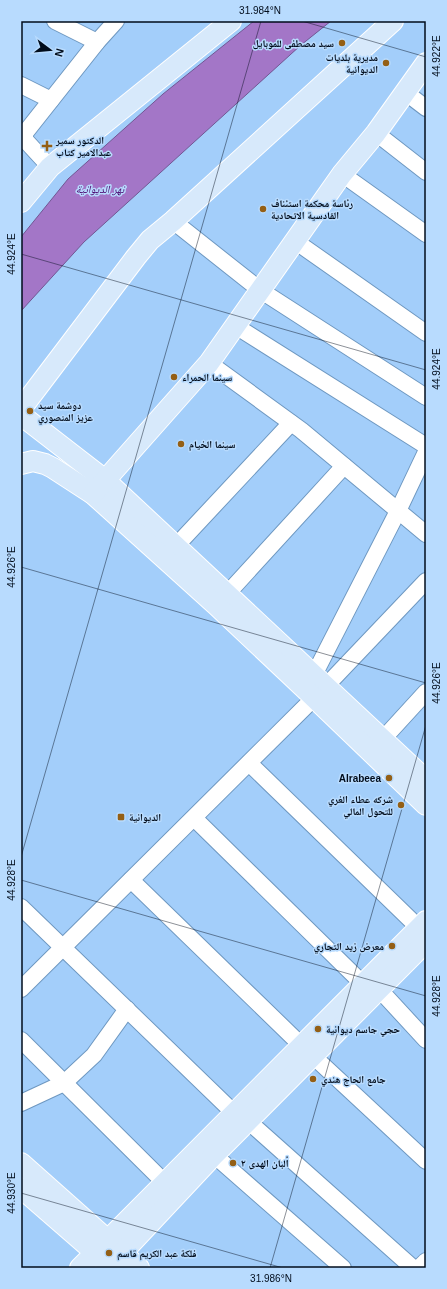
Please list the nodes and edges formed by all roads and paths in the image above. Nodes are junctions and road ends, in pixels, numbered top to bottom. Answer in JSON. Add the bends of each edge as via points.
{"nodes":[{"id":1,"x":55,"y":21,"type":"edge"},
{"id":2,"x":116,"y":21,"type":"edge"},
{"id":3,"x":393,"y":21,"type":"edge"},
{"id":4,"x":221,"y":23,"type":"edge"},
{"id":5,"x":97,"y":42,"type":"junction"},
{"id":6,"x":426,"y":63,"type":"edge"},
{"id":7,"x":21,"y":85,"type":"edge"},
{"id":8,"x":405,"y":92,"type":"junction"},
{"id":9,"x":51,"y":100,"type":"junction"},
{"id":10,"x":426,"y":108,"type":"edge"},
{"id":11,"x":376,"y":133,"type":"junction"},
{"id":12,"x":50,"y":167,"type":"junction"},
{"id":13,"x":426,"y":172,"type":"edge"},
{"id":14,"x":342,"y":174,"type":"junction"},
{"id":15,"x":21,"y":202,"type":"edge"},
{"id":16,"x":173,"y":221,"type":"junction"},
{"id":17,"x":426,"y":234,"type":"edge"},
{"id":18,"x":295,"y":241,"type":"junction"},
{"id":19,"x":260,"y":290,"type":"junction"},
{"id":20,"x":234,"y":325,"type":"junction"},
{"id":21,"x":426,"y":333,"type":"edge"},
{"id":22,"x":209,"y":363,"type":"junction"},
{"id":23,"x":426,"y":397,"type":"edge"},
{"id":24,"x":21,"y":409,"type":"edge"},
{"id":25,"x":21,"y":415,"type":"edge"},
{"id":26,"x":291,"y":423,"type":"junction"},
{"id":27,"x":426,"y":446,"type":"edge"},
{"id":28,"x":426,"y":452,"type":"edge"},
{"id":29,"x":21,"y":464,"type":"edge"},
{"id":30,"x":344,"y":466,"type":"junction"},
{"id":31,"x":99,"y":487,"type":"junction"},
{"id":32,"x":398,"y":511,"type":"junction"},
{"id":33,"x":426,"y":534,"type":"edge"},
{"id":34,"x":176,"y":546,"type":"junction"},
{"id":35,"x":426,"y":581,"type":"edge"},
{"id":36,"x":227,"y":594,"type":"junction"},
{"id":37,"x":318,"y":686,"type":"junction"},
{"id":38,"x":426,"y":692,"type":"edge"},
{"id":39,"x":383,"y":739,"type":"junction"},
{"id":40,"x":249,"y":763,"type":"junction"},
{"id":41,"x":426,"y":780,"type":"edge"},
{"id":42,"x":426,"y":805,"type":"edge"},
{"id":43,"x":194,"y":818,"type":"junction"},
{"id":44,"x":131,"y":880,"type":"junction"},
{"id":45,"x":21,"y":906,"type":"edge"},
{"id":46,"x":424,"y":930,"type":"edge"},
{"id":47,"x":64,"y":947,"type":"junction"},
{"id":48,"x":371,"y":986,"type":"junction"},
{"id":49,"x":21,"y":989,"type":"edge"},
{"id":50,"x":127,"y":1009,"type":"junction"},
{"id":51,"x":21,"y":1040,"type":"edge"},
{"id":52,"x":426,"y":1040,"type":"edge"},
{"id":53,"x":307,"y":1050,"type":"junction"},
{"id":54,"x":64,"y":1083,"type":"junction"},
{"id":55,"x":21,"y":1103,"type":"edge"},
{"id":56,"x":241,"y":1117,"type":"junction"},
{"id":57,"x":214,"y":1156,"type":"junction"},
{"id":58,"x":426,"y":1161,"type":"edge"},
{"id":59,"x":21,"y":1163,"type":"edge"},
{"id":60,"x":165,"y":1183,"type":"junction"},
{"id":61,"x":21,"y":1188,"type":"edge"},
{"id":62,"x":109,"y":1258,"type":"edge"},
{"id":63,"x":426,"y":1261,"type":"edge"},
{"id":64,"x":80,"y":1268,"type":"edge"},
{"id":65,"x":138,"y":1268,"type":"edge"},
{"id":66,"x":343,"y":1268,"type":"edge"},
{"id":67,"x":413,"y":1268,"type":"edge"},
{"id":68,"x":419,"y":1268,"type":"edge"}],
"edges":[{"from":1,"to":5,"type":"street"},
{"from":2,"to":5,"type":"street"},
{"from":3,"to":16,"type":"main road"},
{"from":4,"to":12,"type":"main road"},
{"from":5,"to":9,"type":"street"},
{"from":6,"to":8,"type":"main road"},
{"from":7,"to":9,"type":"street"},
{"from":8,"to":10,"type":"street"},
{"from":8,"to":11,"type":"main road"},
{"from":9,"to":12,"type":"street","via":[[24,134],[27,142]]},
{"from":11,"to":13,"type":"street"},
{"from":11,"to":14,"type":"main road"},
{"from":12,"to":15,"type":"main road"},
{"from":14,"to":17,"type":"street"},
{"from":14,"to":18,"type":"main road"},
{"from":16,"to":19,"type":"street"},
{"from":16,"to":24,"type":"main road","via":[[150,240],[136,257]]},
{"from":18,"to":19,"type":"main road"},
{"from":18,"to":21,"type":"street"},
{"from":19,"to":20,"type":"main road"},
{"from":19,"to":23,"type":"street"},
{"from":20,"to":22,"type":"main road"},
{"from":20,"to":27,"type":"street"},
{"from":22,"to":26,"type":"street"},
{"from":22,"to":31,"type":"main road"},
{"from":25,"to":31,"type":"main road"},
{"from":26,"to":30,"type":"street"},
{"from":26,"to":34,"type":"street"},
{"from":28,"to":32,"type":"street"},
{"from":29,"to":31,"type":"main road","via":[[33,461],[45,464]]},
{"from":30,"to":32,"type":"street"},
{"from":30,"to":36,"type":"street"},
{"from":31,"to":34,"type":"main road"},
{"from":31,"to":37,"type":"main road","via":[[215,604]]},
{"from":32,"to":33,"type":"street"},
{"from":32,"to":37,"type":"street"},
{"from":34,"to":36,"type":"main road"},
{"from":35,"to":37,"type":"street"},
{"from":36,"to":37,"type":"main road"},
{"from":37,"to":39,"type":"main road"},
{"from":37,"to":40,"type":"street"},
{"from":37,"to":42,"type":"main road"},
{"from":38,"to":39,"type":"street"},
{"from":39,"to":41,"type":"main road"},
{"from":40,"to":43,"type":"street"},
{"from":40,"to":46,"type":"street"},
{"from":43,"to":44,"type":"street"},
{"from":43,"to":48,"type":"street"},
{"from":44,"to":47,"type":"street"},
{"from":44,"to":53,"type":"street"},
{"from":45,"to":47,"type":"street"},
{"from":46,"to":48,"type":"main road"},
{"from":47,"to":49,"type":"street"},
{"from":47,"to":50,"type":"street"},
{"from":48,"to":52,"type":"street"},
{"from":48,"to":53,"type":"main road"},
{"from":50,"to":54,"type":"street","via":[[94,1055]]},
{"from":50,"to":56,"type":"street"},
{"from":51,"to":54,"type":"street"},
{"from":53,"to":56,"type":"main road"},
{"from":53,"to":58,"type":"street"},
{"from":54,"to":55,"type":"street"},
{"from":54,"to":60,"type":"street"},
{"from":56,"to":57,"type":"main road"},
{"from":56,"to":60,"type":"main road"},
{"from":56,"to":67,"type":"street"},
{"from":57,"to":62,"type":"main road"},
{"from":57,"to":66,"type":"street"},
{"from":59,"to":62,"type":"main road"},
{"from":60,"to":62,"type":"main road"},
{"from":61,"to":62,"type":"main road"},
{"from":62,"to":64,"type":"main road"},
{"from":62,"to":65,"type":"main road"},
{"from":63,"to":68,"type":"street"}]}
